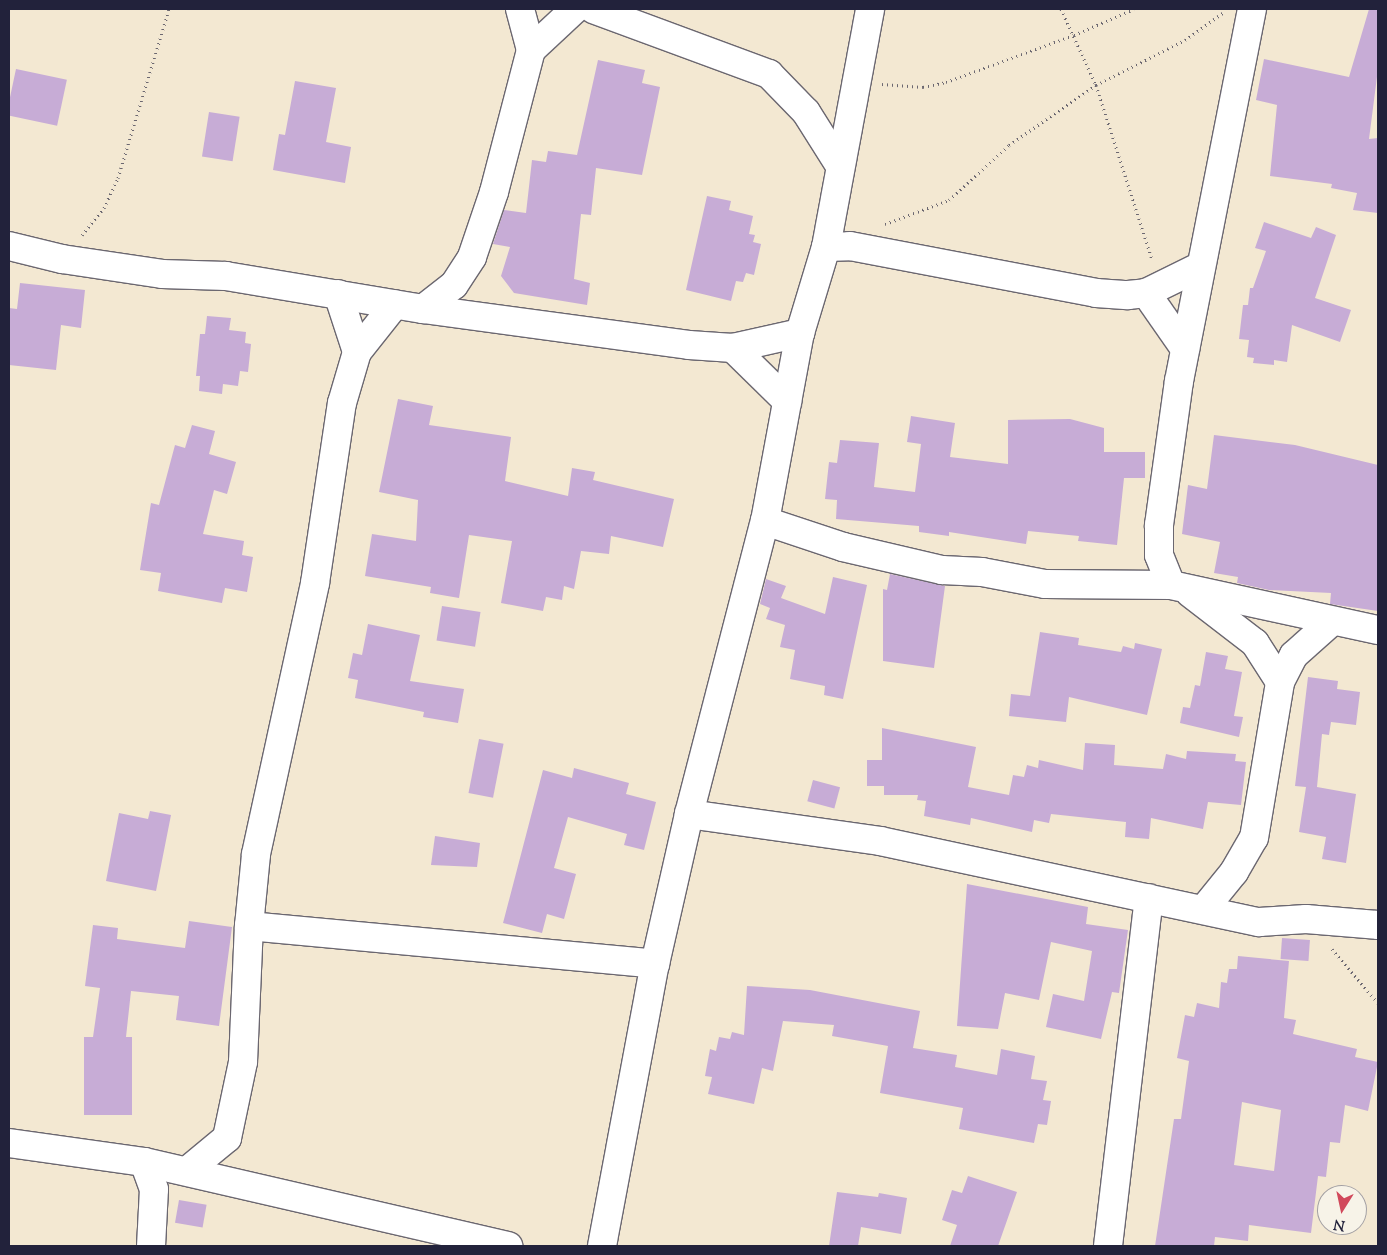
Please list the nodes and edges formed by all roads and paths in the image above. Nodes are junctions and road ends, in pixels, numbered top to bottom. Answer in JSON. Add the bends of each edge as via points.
{"nodes":[{"id":1,"x":169,"y":9,"type":"edge"},
{"id":2,"x":520,"y":9,"type":"edge"},
{"id":3,"x":575,"y":9,"type":"edge"},
{"id":4,"x":593,"y":9,"type":"edge"},
{"id":5,"x":870,"y":9,"type":"edge"},
{"id":6,"x":1062,"y":9,"type":"edge"},
{"id":7,"x":1134,"y":9,"type":"edge"},
{"id":8,"x":1228,"y":9,"type":"edge"},
{"id":9,"x":1252,"y":9,"type":"edge"},
{"id":10,"x":1074,"y":35,"type":"junction"},
{"id":11,"x":531,"y":50,"type":"junction"},
{"id":12,"x":857,"y":79,"type":"junction"},
{"id":13,"x":1096,"y":85,"type":"junction"},
{"id":14,"x":840,"y":166,"type":"junction"},
{"id":15,"x":9,"y":246,"type":"edge"},
{"id":16,"x":838,"y":246,"type":"junction"},
{"id":17,"x":62,"y":258,"type":"junction"},
{"id":18,"x":1201,"y":266,"type":"junction"},
{"id":19,"x":1154,"y":289,"type":"junction"},
{"id":20,"x":338,"y":294,"type":"junction"},
{"id":21,"x":396,"y":304,"type":"junction"},
{"id":22,"x":423,"y":309,"type":"junction"},
{"id":23,"x":800,"y":333,"type":"junction"},
{"id":24,"x":733,"y":348,"type":"junction"},
{"id":25,"x":1185,"y":349,"type":"junction"},
{"id":26,"x":357,"y":352,"type":"junction"},
{"id":27,"x":787,"y":401,"type":"junction"},
{"id":28,"x":765,"y":521,"type":"junction"},
{"id":29,"x":1178,"y":587,"type":"junction"},
{"id":30,"x":1331,"y":622,"type":"junction"},
{"id":31,"x":1378,"y":630,"type":"edge"},
{"id":32,"x":1280,"y":682,"type":"junction"},
{"id":33,"x":689,"y":814,"type":"junction"},
{"id":34,"x":1150,"y":898,"type":"junction"},
{"id":35,"x":1204,"y":909,"type":"junction"},
{"id":36,"x":1306,"y":919,"type":"junction"},
{"id":37,"x":1378,"y":925,"type":"edge"},
{"id":38,"x":249,"y":926,"type":"junction"},
{"id":39,"x":655,"y":964,"type":"junction"},
{"id":40,"x":1378,"y":1003,"type":"edge"},
{"id":41,"x":9,"y":1143,"type":"edge"},
{"id":42,"x":144,"y":1162,"type":"junction"},
{"id":43,"x":187,"y":1171,"type":"junction"},
{"id":44,"x":151,"y":1246,"type":"edge"},
{"id":45,"x":508,"y":1246,"type":"edge"},
{"id":46,"x":602,"y":1246,"type":"edge"},
{"id":47,"x":1108,"y":1246,"type":"edge"}],
"edges":[{"from":1,"to":17,"type":"path","via":[[118,178],[104,208]]},
{"from":2,"to":11,"type":"street"},
{"from":3,"to":11,"type":"street"},
{"from":4,"to":14,"type":"street","via":[[769,74],[806,112]]},
{"from":5,"to":12,"type":"street"},
{"from":6,"to":10,"type":"path"},
{"from":7,"to":10,"type":"path"},
{"from":8,"to":13,"type":"path","via":[[1185,40]]},
{"from":9,"to":18,"type":"street"},
{"from":10,"to":12,"type":"path","via":[[946,82],[923,87]]},
{"from":10,"to":13,"type":"path"},
{"from":11,"to":22,"type":"street","via":[[494,192],[472,257],[454,286]]},
{"from":12,"to":14,"type":"street"},
{"from":13,"to":16,"type":"path","via":[[1009,145],[949,200]]},
{"from":13,"to":19,"type":"path"},
{"from":14,"to":16,"type":"street"},
{"from":15,"to":17,"type":"street"},
{"from":16,"to":19,"type":"street","via":[[1096,293]]},
{"from":16,"to":23,"type":"street"},
{"from":17,"to":20,"type":"street","via":[[162,274],[226,276]]},
{"from":18,"to":19,"type":"street"},
{"from":18,"to":25,"type":"street"},
{"from":19,"to":25,"type":"street"},
{"from":20,"to":21,"type":"street"},
{"from":20,"to":26,"type":"street"},
{"from":21,"to":22,"type":"street"},
{"from":21,"to":26,"type":"street"},
{"from":22,"to":24,"type":"street","via":[[623,337]]},
{"from":23,"to":24,"type":"street"},
{"from":23,"to":27,"type":"street"},
{"from":24,"to":27,"type":"street"},
{"from":25,"to":29,"type":"street","via":[[1158,525],[1159,555]]},
{"from":26,"to":38,"type":"street","via":[[342,403],[315,583],[256,854]]},
{"from":27,"to":28,"type":"street"},
{"from":28,"to":29,"type":"street","via":[[843,547],[942,570],[982,572],[1044,584]]},
{"from":28,"to":33,"type":"street"},
{"from":29,"to":30,"type":"street"},
{"from":29,"to":32,"type":"street","via":[[1256,643]]},
{"from":30,"to":31,"type":"street"},
{"from":30,"to":32,"type":"street","via":[[1294,655]]},
{"from":32,"to":35,"type":"street","via":[[1254,838],[1234,872]]},
{"from":33,"to":34,"type":"street","via":[[880,841]]},
{"from":33,"to":39,"type":"street"},
{"from":34,"to":35,"type":"street"},
{"from":34,"to":47,"type":"street"},
{"from":35,"to":36,"type":"street","via":[[1259,922]]},
{"from":36,"to":37,"type":"street"},
{"from":36,"to":40,"type":"path"},
{"from":38,"to":39,"type":"street"},
{"from":38,"to":43,"type":"street","via":[[243,1062],[233,1119],[227,1138]]},
{"from":39,"to":46,"type":"street"},
{"from":41,"to":42,"type":"street"},
{"from":42,"to":43,"type":"street"},
{"from":42,"to":44,"type":"street","via":[[154,1189]]},
{"from":43,"to":45,"type":"street"}]}
